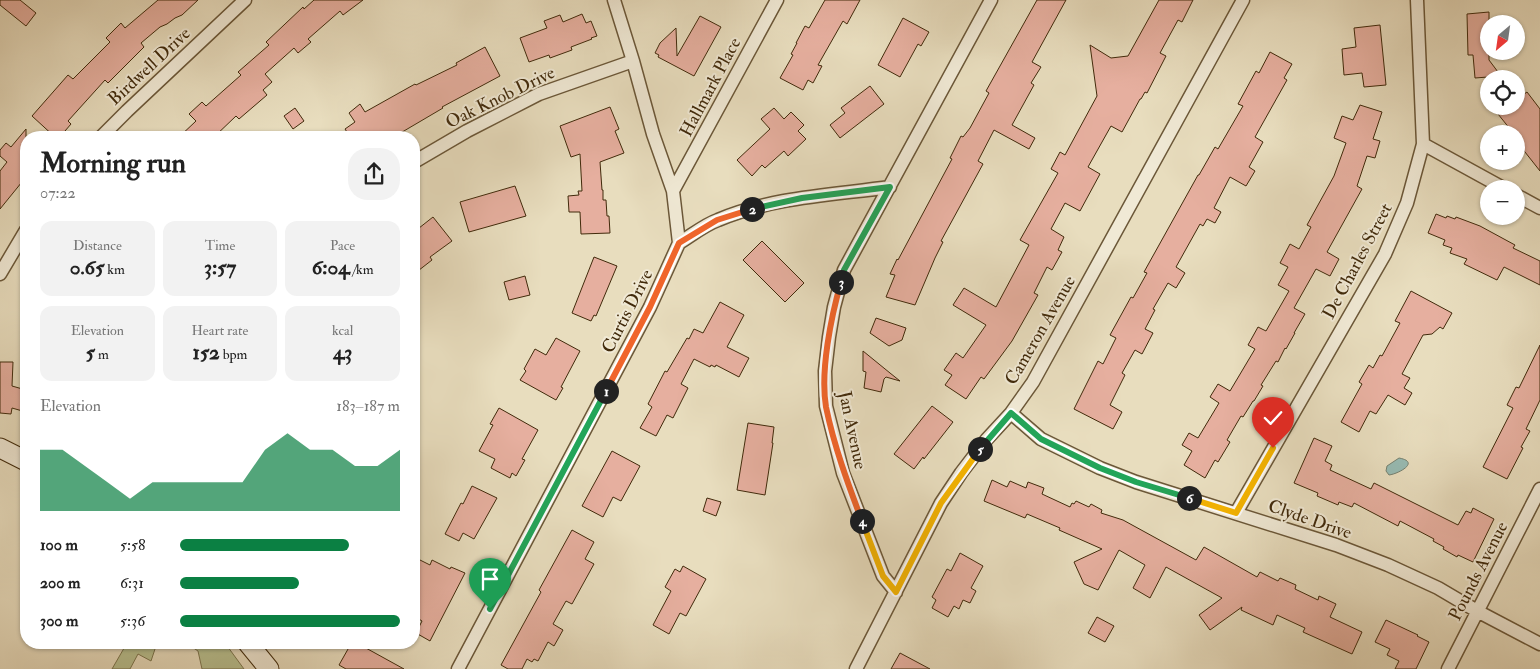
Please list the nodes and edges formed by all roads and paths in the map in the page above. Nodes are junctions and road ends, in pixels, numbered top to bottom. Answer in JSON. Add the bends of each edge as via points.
{"nodes":[{"id":1,"x":245,"y":0,"type":"edge"},
{"id":2,"x":614,"y":0,"type":"edge"},
{"id":3,"x":777,"y":0,"type":"edge"},
{"id":4,"x":992,"y":0,"type":"edge"},
{"id":5,"x":1243,"y":0,"type":"edge"},
{"id":6,"x":1417,"y":0,"type":"edge"},
{"id":7,"x":634,"y":61,"type":"junction"},
{"id":8,"x":107,"y":131,"type":"edge"},
{"id":9,"x":1422,"y":144,"type":"junction"},
{"id":10,"x":420,"y":158,"type":"edge"},
{"id":11,"x":1488,"y":180,"type":"edge"},
{"id":12,"x":890,"y":187,"type":"junction"},
{"id":13,"x":673,"y":191,"type":"junction"},
{"id":14,"x":1525,"y":200,"type":"edge"},
{"id":15,"x":1540,"y":208,"type":"edge"},
{"id":16,"x":20,"y":240,"type":"edge"},
{"id":17,"x":679,"y":243,"type":"junction"},
{"id":18,"x":0,"y":274,"type":"edge"},
{"id":19,"x":1011,"y":413,"type":"junction"},
{"id":20,"x":0,"y":448,"type":"edge"},
{"id":21,"x":20,"y":459,"type":"edge"},
{"id":22,"x":1540,"y":489,"type":"edge"},
{"id":23,"x":1236,"y":513,"type":"junction"},
{"id":24,"x":896,"y":592,"type":"junction"},
{"id":25,"x":1477,"y":611,"type":"junction"},
{"id":26,"x":1540,"y":644,"type":"edge"},
{"id":27,"x":253,"y":649,"type":"edge"},
{"id":28,"x":269,"y":669,"type":"edge"},
{"id":29,"x":458,"y":669,"type":"edge"},
{"id":30,"x":856,"y":669,"type":"edge"},
{"id":31,"x":1448,"y":669,"type":"edge"}],
"edges":[{"from":1,"to":8,"type":"street","name":"Birdwell Drive"},
{"from":2,"to":7,"type":"street"},
{"from":3,"to":13,"type":"street","name":"Hallmark Place"},
{"from":4,"to":12,"type":"street","name":"Jan Avenue"},
{"from":5,"to":19,"type":"street","name":"Cameron Avenue","via":[[1033,382]]},
{"from":6,"to":9,"type":"street","name":"De Charles Street"},
{"from":7,"to":10,"type":"street","name":"Oak Knob Drive","via":[[539,94],[467,130]]},
{"from":7,"to":13,"type":"street","via":[[653,134]]},
{"from":9,"to":11,"type":"street"},
{"from":9,"to":23,"type":"street","name":"De Charles Street","via":[[1407,203],[1385,254]]},
{"from":12,"to":17,"type":"street","via":[[770,204],[717,220]]},
{"from":12,"to":24,"type":"street","name":"Jan Avenue","via":[[844,270],[834,307],[825,371],[826,406],[843,473],[883,576]]},
{"from":13,"to":17,"type":"street"},
{"from":14,"to":15,"type":"street"},
{"from":16,"to":18,"type":"street"},
{"from":17,"to":29,"type":"street","name":"Curtis Drive","via":[[650,307]]},
{"from":19,"to":23,"type":"street","name":"Clyde Drive","via":[[1041,439],[1100,468]]},
{"from":19,"to":24,"type":"street","name":"Cameron Avenue","via":[[961,473],[941,503]]},
{"from":20,"to":21,"type":"street"},
{"from":22,"to":25,"type":"street","name":"Pounds Avenue"},
{"from":23,"to":25,"type":"street","name":"Clyde Drive","via":[[1388,565],[1438,588]]},
{"from":24,"to":30,"type":"street","name":"Cameron Avenue"},
{"from":25,"to":26,"type":"street","name":"Clyde Drive"},
{"from":25,"to":31,"type":"street","name":"Pounds Avenue"},
{"from":27,"to":28,"type":"street"}]}
